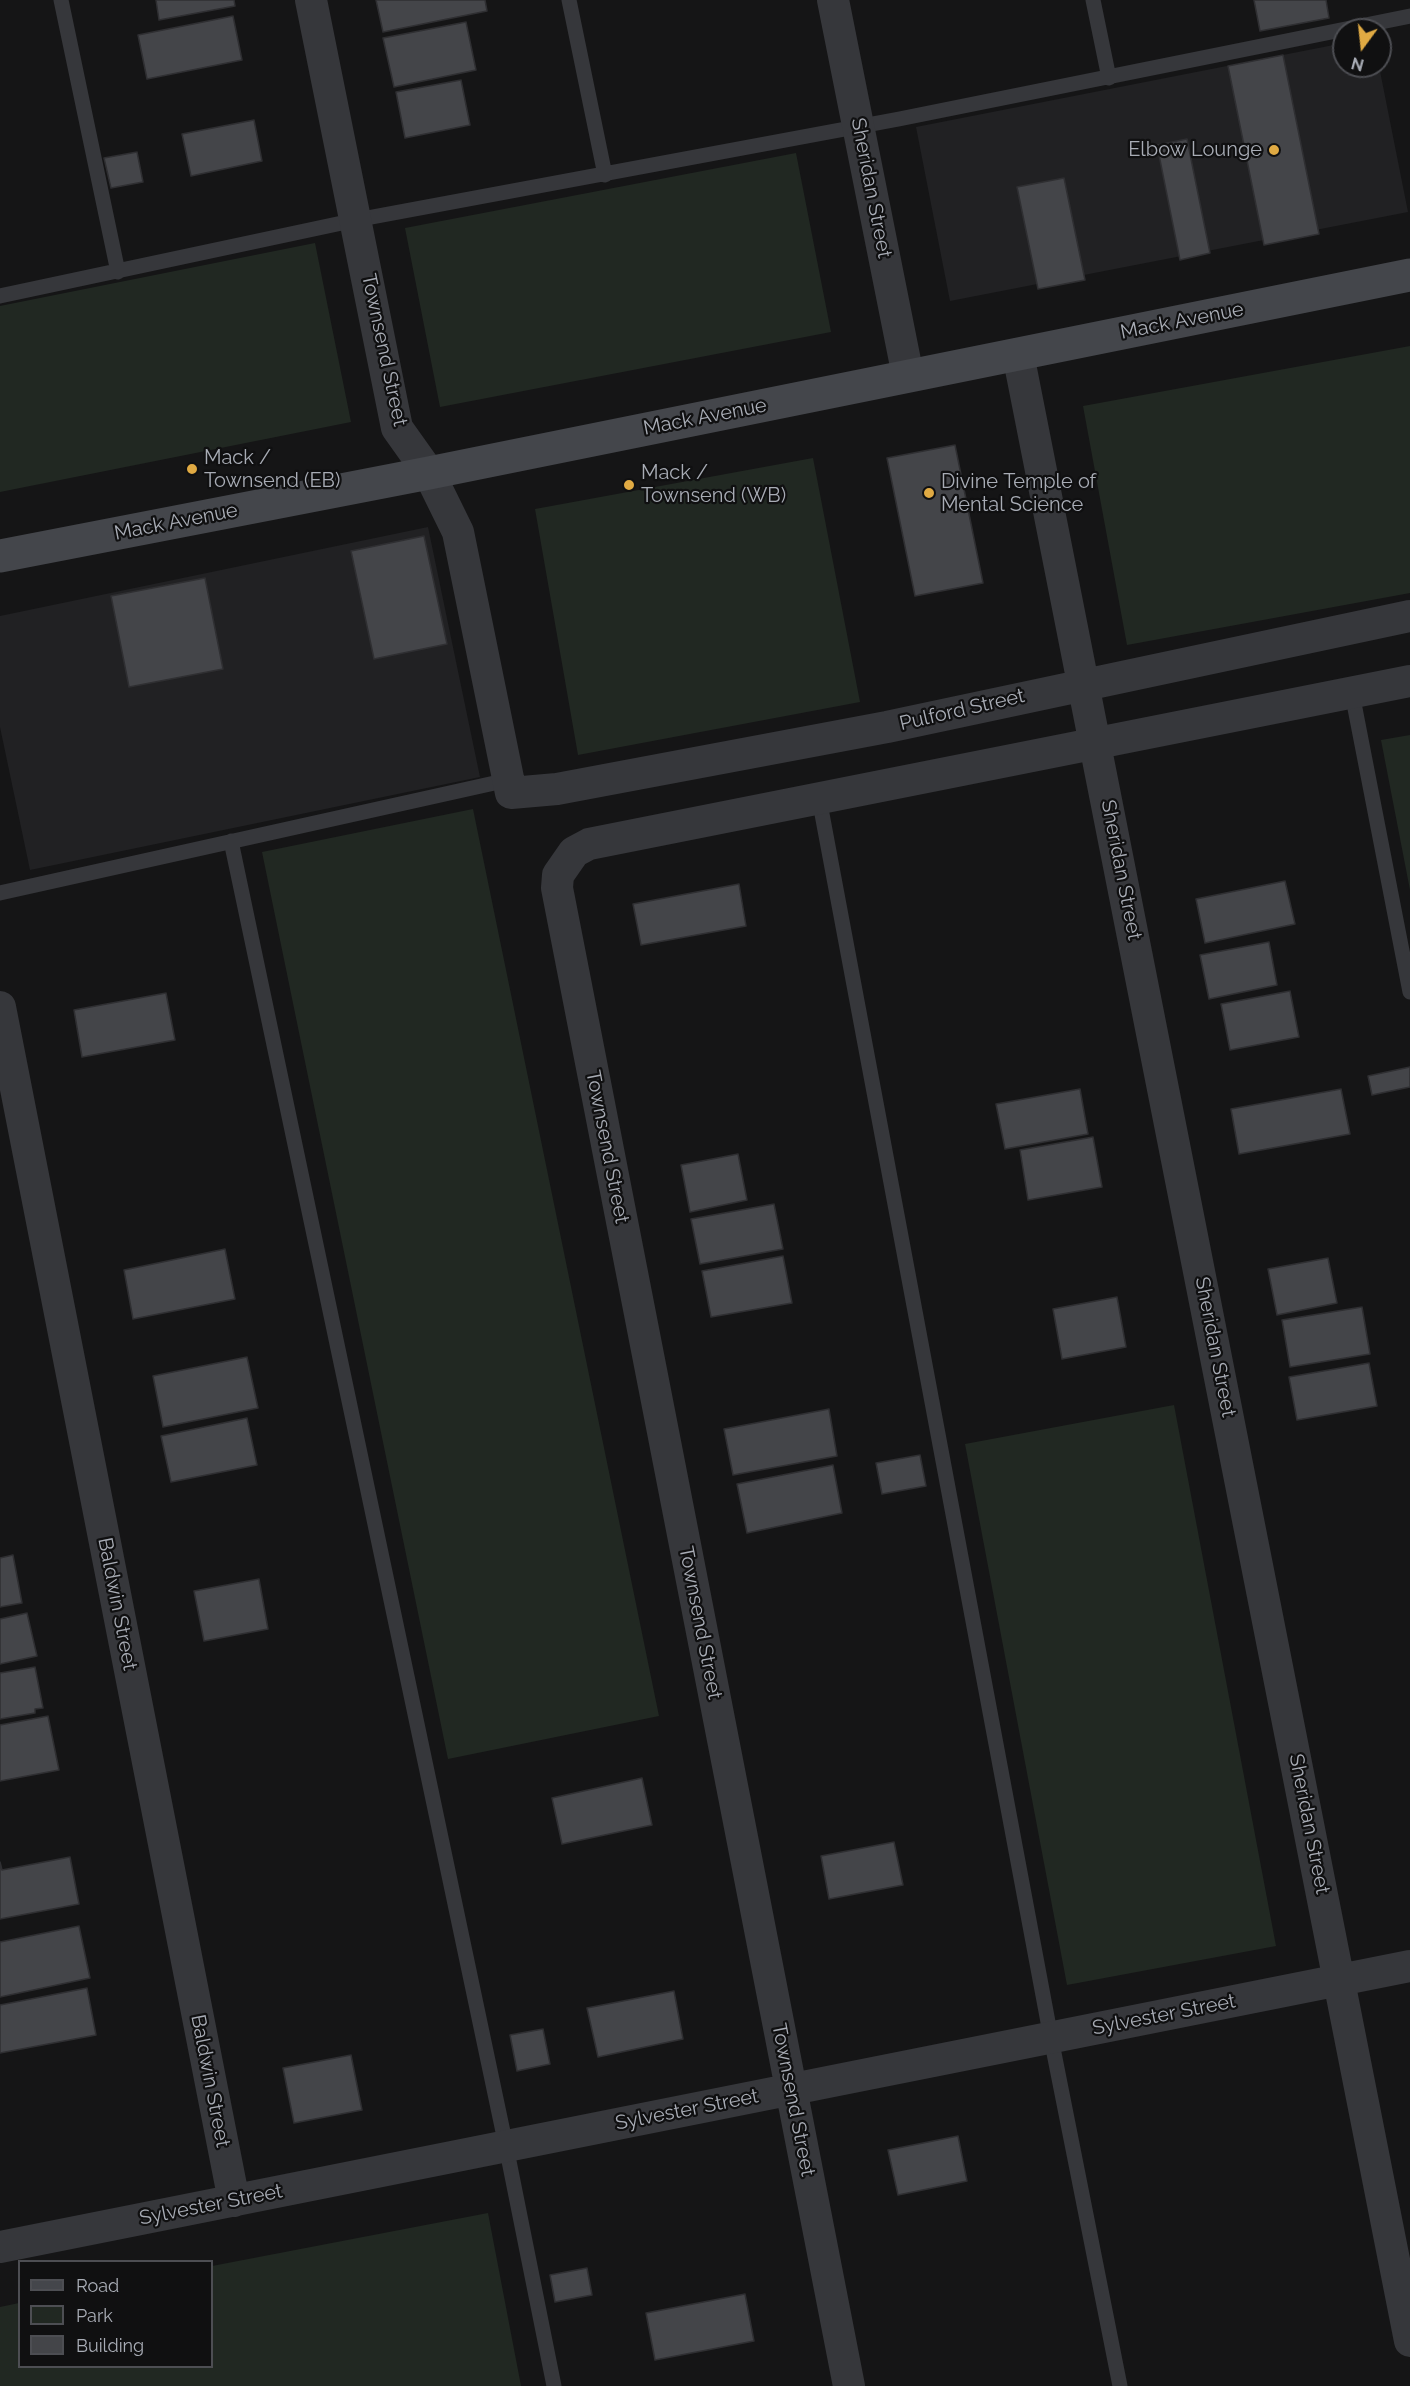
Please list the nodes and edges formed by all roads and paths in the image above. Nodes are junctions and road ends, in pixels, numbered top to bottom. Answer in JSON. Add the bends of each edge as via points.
{"nodes":[{"id":1,"x":61,"y":0,"type":"edge"},
{"id":2,"x":311,"y":0,"type":"edge"},
{"id":3,"x":569,"y":0,"type":"edge"},
{"id":4,"x":834,"y":0,"type":"edge"},
{"id":5,"x":1094,"y":0,"type":"edge"},
{"id":6,"x":1410,"y":16,"type":"edge"},
{"id":7,"x":1109,"y":78,"type":"junction"},
{"id":8,"x":859,"y":127,"type":"junction"},
{"id":9,"x":605,"y":176,"type":"junction"},
{"id":10,"x":356,"y":220,"type":"junction"},
{"id":11,"x":118,"y":272,"type":"junction"},
{"id":12,"x":1410,"y":275,"type":"edge"},
{"id":13,"x":0,"y":296,"type":"edge"},
{"id":14,"x":1018,"y":354,"type":"junction"},
{"id":15,"x":908,"y":376,"type":"junction"},
{"id":16,"x":429,"y":473,"type":"junction"},
{"id":17,"x":0,"y":556,"type":"edge"},
{"id":18,"x":1410,"y":616,"type":"edge"},
{"id":19,"x":1410,"y":681,"type":"edge"},
{"id":20,"x":1084,"y":683,"type":"junction"},
{"id":21,"x":1352,"y":693,"type":"junction"},
{"id":22,"x":1096,"y":744,"type":"junction"},
{"id":23,"x":510,"y":786,"type":"junction"},
{"id":24,"x":819,"y":798,"type":"junction"},
{"id":25,"x":231,"y":841,"type":"junction"},
{"id":26,"x":0,"y":893,"type":"edge"},
{"id":27,"x":1410,"y":993,"type":"edge"},
{"id":28,"x":0,"y":1007,"type":"edge"},
{"id":29,"x":1410,"y":1966,"type":"edge"},
{"id":30,"x":1339,"y":1980,"type":"junction"},
{"id":31,"x":1051,"y":2038,"type":"junction"},
{"id":32,"x":791,"y":2090,"type":"junction"},
{"id":33,"x":506,"y":2146,"type":"junction"},
{"id":34,"x":234,"y":2200,"type":"junction"},
{"id":35,"x":0,"y":2247,"type":"edge"},
{"id":36,"x":1410,"y":2341,"type":"edge"},
{"id":37,"x":554,"y":2386,"type":"edge"},
{"id":38,"x":849,"y":2386,"type":"edge"},
{"id":39,"x":1120,"y":2386,"type":"edge"}],
"edges":[{"from":1,"to":11,"type":"lane"},
{"from":2,"to":10,"type":"street","name":"Townsend Street"},
{"from":3,"to":9,"type":"lane"},
{"from":4,"to":8,"type":"street","name":"Sheridan Street"},
{"from":5,"to":7,"type":"lane"},
{"from":6,"to":7,"type":"lane"},
{"from":7,"to":8,"type":"lane"},
{"from":8,"to":9,"type":"lane"},
{"from":8,"to":15,"type":"street","name":"Sheridan Street"},
{"from":9,"to":10,"type":"lane"},
{"from":10,"to":11,"type":"lane"},
{"from":10,"to":16,"type":"street","name":"Townsend Street","via":[[397,428]]},
{"from":11,"to":13,"type":"lane"},
{"from":12,"to":14,"type":"main road","name":"Mack Avenue"},
{"from":14,"to":15,"type":"main road","name":"Mack Avenue"},
{"from":14,"to":20,"type":"street","name":"Sheridan Street"},
{"from":15,"to":16,"type":"main road","name":"Mack Avenue"},
{"from":16,"to":17,"type":"main road","name":"Mack Avenue"},
{"from":16,"to":23,"type":"street","name":"Townsend Street","via":[[458,532]]},
{"from":18,"to":20,"type":"street","name":"Pulford Street"},
{"from":19,"to":21,"type":"street"},
{"from":20,"to":22,"type":"street","name":"Sheridan Street"},
{"from":20,"to":23,"type":"street","name":"Pulford Street","via":[[887,727],[557,789]]},
{"from":21,"to":22,"type":"street"},
{"from":21,"to":27,"type":"lane"},
{"from":22,"to":24,"type":"street"},
{"from":22,"to":30,"type":"street","name":"Sheridan Street"},
{"from":23,"to":25,"type":"lane"},
{"from":24,"to":31,"type":"lane"},
{"from":24,"to":32,"type":"street","name":"Townsend Street","via":[[589,844],[565,862],[557,888]]},
{"from":25,"to":26,"type":"lane"},
{"from":25,"to":33,"type":"lane"},
{"from":28,"to":34,"type":"street","name":"Baldwin Street"},
{"from":29,"to":30,"type":"street","name":"Sylvester Street"},
{"from":30,"to":31,"type":"street","name":"Sylvester Street"},
{"from":30,"to":36,"type":"street","name":"Sheridan Street"},
{"from":31,"to":32,"type":"street","name":"Sylvester Street"},
{"from":31,"to":39,"type":"lane"},
{"from":32,"to":33,"type":"street","name":"Sylvester Street"},
{"from":32,"to":38,"type":"street","name":"Townsend Street"},
{"from":33,"to":34,"type":"street","name":"Sylvester Street"},
{"from":33,"to":37,"type":"lane"},
{"from":34,"to":35,"type":"street","name":"Sylvester Street"}]}
